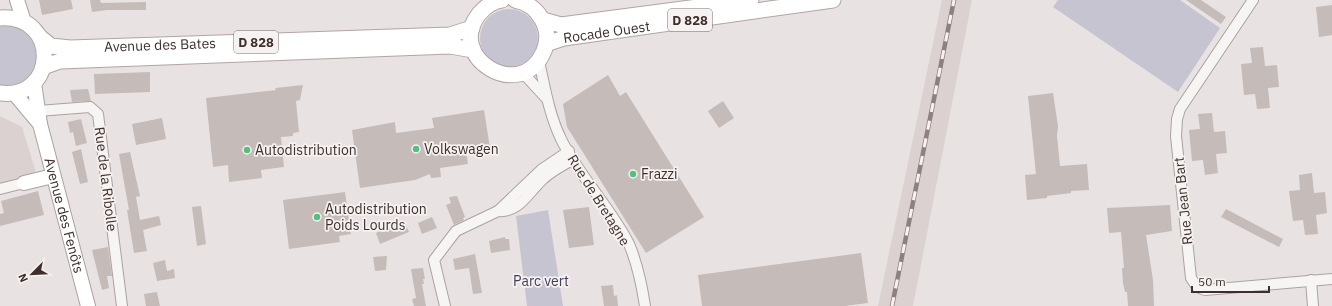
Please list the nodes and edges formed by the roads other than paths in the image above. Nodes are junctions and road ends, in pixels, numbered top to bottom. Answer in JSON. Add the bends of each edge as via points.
{"nodes":[{"id":1,"x":18,"y":0,"type":"edge"},
{"id":2,"x":500,"y":0,"type":"edge"},
{"id":3,"x":515,"y":0,"type":"edge"},
{"id":4,"x":751,"y":0,"type":"edge"},
{"id":5,"x":833,"y":0,"type":"edge"},
{"id":6,"x":1253,"y":0,"type":"edge"},
{"id":7,"x":483,"y":5,"type":"edge"},
{"id":8,"x":0,"y":18,"type":"edge"},
{"id":9,"x":543,"y":20,"type":"junction"},
{"id":10,"x":24,"y":22,"type":"junction"},
{"id":11,"x":472,"y":28,"type":"junction"},
{"id":12,"x":41,"y":38,"type":"junction"},
{"id":13,"x":546,"y":44,"type":"junction"},
{"id":14,"x":473,"y":50,"type":"junction"},
{"id":15,"x":539,"y":61,"type":"junction"},
{"id":16,"x":43,"y":67,"type":"junction"},
{"id":17,"x":523,"y":73,"type":"junction"},
{"id":18,"x":34,"y":83,"type":"junction"},
{"id":19,"x":7,"y":93,"type":"edge"},
{"id":20,"x":546,"y":98,"type":"junction"},
{"id":21,"x":39,"y":118,"type":"junction"},
{"id":22,"x":571,"y":155,"type":"junction"},
{"id":23,"x":53,"y":176,"type":"junction"},
{"id":24,"x":24,"y":183,"type":"joint"},
{"id":25,"x":0,"y":189,"type":"edge"},
{"id":26,"x":1332,"y":278,"type":"edge"},
{"id":27,"x":1311,"y":280,"type":"junction"},
{"id":28,"x":88,"y":306,"type":"edge"},
{"id":29,"x":122,"y":306,"type":"edge"},
{"id":30,"x":445,"y":306,"type":"edge"},
{"id":31,"x":645,"y":306,"type":"edge"},
{"id":32,"x":1313,"y":306,"type":"edge"}],
"edges":[{"from":1,"to":10,"type":"main road"},
{"from":2,"to":7,"type":"main road"},
{"from":3,"to":9,"type":"main road","via":[[529,5]]},
{"from":4,"to":9,"type":"main road","name":"Rocade Ouest","number":"D 828","via":[[561,25]]},
{"from":5,"to":13,"type":"main road","name":"Rocade Ouest","number":"D 828","via":[[564,38]]},
{"from":6,"to":27,"type":"street","name":"Rue Jean Bart","via":[[1180,109],[1177,119],[1176,136],[1190,269],[1194,283],[1205,290]]},
{"from":7,"to":11,"type":"main road"},
{"from":8,"to":10,"type":"main road"},
{"from":9,"to":13,"type":"main road","via":[[546,27]]},
{"from":10,"to":12,"type":"main road","name":"Avenue des Bates"},
{"from":11,"to":12,"type":"main road","name":"Avenue des Bates","number":"D 828","via":[[450,35],[70,48],[51,46]]},
{"from":11,"to":14,"type":"main road"},
{"from":12,"to":16,"type":"main road","via":[[44,48]]},
{"from":13,"to":15,"type":"main road"},
{"from":14,"to":16,"type":"main road","name":"Avenue des Bates","number":"D 828","via":[[450,46],[60,61]]},
{"from":14,"to":17,"type":"main road","via":[[479,61],[488,69],[505,75]]},
{"from":15,"to":17,"type":"main road"},
{"from":15,"to":20,"type":"street","name":"Rue de Bretagne"},
{"from":16,"to":18,"type":"main road"},
{"from":17,"to":20,"type":"street","name":"Rue de Bretagne"},
{"from":18,"to":19,"type":"main road"},
{"from":18,"to":21,"type":"main road","name":"Avenue des Fenôts"},
{"from":19,"to":21,"type":"main road","name":"Avenue des Fenôts"},
{"from":20,"to":22,"type":"street","name":"Rue de Bretagne","via":[[553,120]]},
{"from":21,"to":23,"type":"main road","name":"Avenue des Fenôts"},
{"from":21,"to":29,"type":"street","name":"Rue de la Ribolle","via":[[90,107],[98,114]]},
{"from":22,"to":30,"type":"street","via":[[541,170],[498,212],[456,231],[434,260]]},
{"from":22,"to":31,"type":"street","name":"Rue de Bretagne","via":[[629,245]]},
{"from":23,"to":24,"type":"main road"},
{"from":23,"to":28,"type":"main road","name":"Avenue des Fenôts"},
{"from":24,"to":25,"type":"street"},
{"from":26,"to":27,"type":"street","name":"Rue Jean Bart"},
{"from":27,"to":32,"type":"street"}]}
